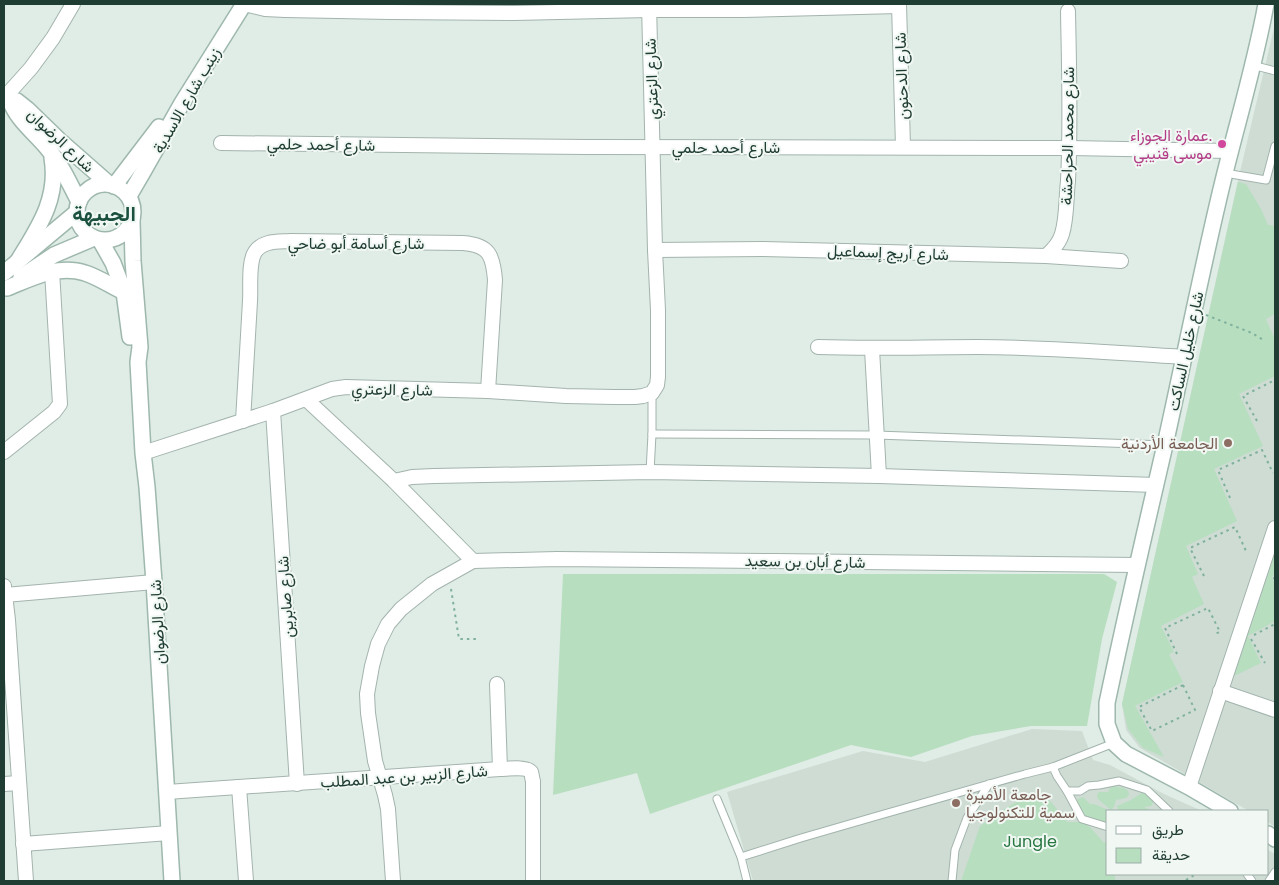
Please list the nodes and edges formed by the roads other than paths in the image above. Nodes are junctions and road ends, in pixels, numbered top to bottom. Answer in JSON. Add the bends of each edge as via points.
{"nodes":[{"id":1,"x":73,"y":4,"type":"edge"},
{"id":2,"x":233,"y":4,"type":"edge"},
{"id":3,"x":244,"y":4,"type":"edge"},
{"id":4,"x":1266,"y":4,"type":"edge"},
{"id":5,"x":899,"y":5,"type":"edge"},
{"id":6,"x":649,"y":7,"type":"edge"},
{"id":7,"x":389,"y":8,"type":"edge"},
{"id":8,"x":1068,"y":11,"type":"dead end"},
{"id":9,"x":1252,"y":65,"type":"junction"},
{"id":10,"x":1275,"y":71,"type":"edge"},
{"id":11,"x":7,"y":96,"type":"edge"},
{"id":12,"x":221,"y":143,"type":"dead end"},
{"id":13,"x":1275,"y":146,"type":"edge"},
{"id":14,"x":653,"y":147,"type":"junction"},
{"id":15,"x":903,"y":147,"type":"junction"},
{"id":16,"x":1070,"y":148,"type":"junction"},
{"id":17,"x":49,"y":150,"type":"junction"},
{"id":18,"x":1230,"y":152,"type":"junction"},
{"id":19,"x":1224,"y":173,"type":"junction"},
{"id":20,"x":112,"y":185,"type":"junction"},
{"id":21,"x":128,"y":196,"type":"junction"},
{"id":22,"x":78,"y":207,"type":"junction"},
{"id":23,"x":132,"y":221,"type":"junction"},
{"id":24,"x":97,"y":239,"type":"junction"},
{"id":25,"x":655,"y":250,"type":"junction"},
{"id":26,"x":1046,"y":256,"type":"junction"},
{"id":27,"x":1121,"y":260,"type":"dead end"},
{"id":28,"x":18,"y":261,"type":"junction"},
{"id":29,"x":52,"y":271,"type":"junction"},
{"id":30,"x":5,"y":284,"type":"edge"},
{"id":31,"x":124,"y":292,"type":"junction"},
{"id":32,"x":818,"y":347,"type":"dead end"},
{"id":33,"x":872,"y":349,"type":"junction"},
{"id":34,"x":1184,"y":357,"type":"junction"},
{"id":35,"x":138,"y":362,"type":"junction"},
{"id":36,"x":488,"y":391,"type":"junction"},
{"id":37,"x":652,"y":393,"type":"junction"},
{"id":38,"x":307,"y":400,"type":"junction"},
{"id":39,"x":273,"y":411,"type":"junction"},
{"id":40,"x":243,"y":421,"type":"junction"},
{"id":41,"x":652,"y":434,"type":"junction"},
{"id":42,"x":876,"y":435,"type":"junction"},
{"id":43,"x":1165,"y":445,"type":"junction"},
{"id":44,"x":4,"y":452,"type":"edge"},
{"id":45,"x":143,"y":454,"type":"junction"},
{"id":46,"x":650,"y":472,"type":"junction"},
{"id":47,"x":879,"y":476,"type":"junction"},
{"id":48,"x":394,"y":481,"type":"junction"},
{"id":49,"x":1156,"y":485,"type":"junction"},
{"id":50,"x":1275,"y":528,"type":"edge"},
{"id":51,"x":473,"y":561,"type":"junction"},
{"id":52,"x":1137,"y":565,"type":"junction"},
{"id":53,"x":154,"y":582,"type":"junction"},
{"id":54,"x":5,"y":591,"type":"edge"},
{"id":55,"x":497,"y":684,"type":"dead end"},
{"id":56,"x":1220,"y":691,"type":"junction"},
{"id":57,"x":1275,"y":710,"type":"edge"},
{"id":58,"x":1114,"y":743,"type":"junction"},
{"id":59,"x":1053,"y":767,"type":"junction"},
{"id":60,"x":500,"y":769,"type":"junction"},
{"id":61,"x":379,"y":777,"type":"junction"},
{"id":62,"x":19,"y":783,"type":"junction"},
{"id":63,"x":4,"y":784,"type":"edge"},
{"id":64,"x":297,"y":784,"type":"junction"},
{"id":65,"x":989,"y":784,"type":"junction"},
{"id":66,"x":1189,"y":786,"type":"junction"},
{"id":67,"x":239,"y":787,"type":"junction"},
{"id":68,"x":1068,"y":791,"type":"junction"},
{"id":69,"x":166,"y":792,"type":"junction"},
{"id":70,"x":717,"y":799,"type":"dead end"},
{"id":71,"x":1168,"y":810,"type":"edge"},
{"id":72,"x":1228,"y":810,"type":"edge"},
{"id":73,"x":1106,"y":826,"type":"edge"},
{"id":74,"x":169,"y":833,"type":"junction"},
{"id":75,"x":23,"y":844,"type":"junction"},
{"id":76,"x":741,"y":857,"type":"junction"},
{"id":77,"x":1275,"y":872,"type":"edge"},
{"id":78,"x":26,"y":881,"type":"edge"},
{"id":79,"x":172,"y":881,"type":"edge"},
{"id":80,"x":246,"y":881,"type":"edge"},
{"id":81,"x":393,"y":881,"type":"edge"},
{"id":82,"x":533,"y":881,"type":"edge"},
{"id":83,"x":747,"y":881,"type":"edge"},
{"id":84,"x":952,"y":881,"type":"edge"},
{"id":85,"x":1269,"y":881,"type":"edge"}],
"edges":[{"from":1,"to":11,"type":"street","via":[[53,38]]},
{"from":2,"to":20,"type":"street","name":"زينب شارع الاسدية","via":[[152,138]]},
{"from":3,"to":7,"type":"street","via":[[265,9]]},
{"from":3,"to":21,"type":"street","name":"زينب شارع الاسدية"},
{"from":4,"to":9,"type":"street","name":"شارع خليل الساكت"},
{"from":5,"to":6,"type":"street","via":[[743,10]]},
{"from":5,"to":15,"type":"street","name":"شارع الدحنون"},
{"from":6,"to":7,"type":"street","via":[[514,13]]},
{"from":6,"to":14,"type":"street","name":"شارع الزعتري"},
{"from":8,"to":16,"type":"street","name":"شارع محمد الحراحشة"},
{"from":9,"to":10,"type":"lane"},
{"from":9,"to":18,"type":"street","name":"شارع خليل الساكت"},
{"from":11,"to":17,"type":"street","name":"شارع الرضوان","via":[[15,111]]},
{"from":11,"to":20,"type":"street","name":"شارع الرضوان","via":[[28,109],[65,146]]},
{"from":12,"to":14,"type":"street","name":"شارع أحمد حلمي"},
{"from":13,"to":19,"type":"lane","via":[[1266,180]]},
{"from":14,"to":15,"type":"street","name":"شارع أحمد حلمي"},
{"from":14,"to":25,"type":"street","name":"شارع الزعتري"},
{"from":15,"to":16,"type":"street","name":"شارع أحمد حلمي"},
{"from":16,"to":18,"type":"street","name":"شارع أحمد حلمي"},
{"from":16,"to":26,"type":"street","name":"شارع محمد الحراحشة","via":[[1062,234]]},
{"from":17,"to":22,"type":"street","name":"شارع الرضوان"},
{"from":17,"to":28,"type":"street","via":[[54,172],[50,201]]},
{"from":18,"to":19,"type":"street","name":"شارع خليل الساكت"},
{"from":19,"to":34,"type":"street","name":"شارع خليل الساكت"},
{"from":20,"to":21,"type":"street"},
{"from":20,"to":22,"type":"street","via":[[91,188]]},
{"from":21,"to":23,"type":"street","via":[[134,208]]},
{"from":22,"to":24,"type":"street","via":[[79,222]]},
{"from":22,"to":28,"type":"street"},
{"from":23,"to":24,"type":"street","via":[[120,236]]},
{"from":23,"to":35,"type":"street","name":"شارع الرضوان","via":[[140,347]]},
{"from":24,"to":30,"type":"street","via":[[54,255]]},
{"from":24,"to":31,"type":"street","name":"شارع الرضوان"},
{"from":25,"to":26,"type":"street","name":"شارع أريج إسماعيل","via":[[763,249]]},
{"from":25,"to":37,"type":"street","name":"شارع الزعتري","via":[[658,369],[657,385]]},
{"from":26,"to":27,"type":"street","name":"شارع أريج إسماعيل"},
{"from":28,"to":30,"type":"street"},
{"from":29,"to":30,"type":"street"},
{"from":29,"to":31,"type":"street","via":[[86,273]]},
{"from":29,"to":44,"type":"street","via":[[60,404]]},
{"from":31,"to":35,"type":"street","name":"شارع الرضوان","via":[[131,343]]},
{"from":32,"to":33,"type":"street"},
{"from":33,"to":34,"type":"street","via":[[989,347]]},
{"from":33,"to":42,"type":"street"},
{"from":34,"to":43,"type":"street","name":"شارع خليل الساكت"},
{"from":35,"to":45,"type":"street","name":"شارع الرضوان"},
{"from":36,"to":37,"type":"street","name":"شارع الزعتري","via":[[614,398]]},
{"from":36,"to":38,"type":"street","name":"شارع الزعتري","via":[[346,388],[332,389]]},
{"from":36,"to":40,"type":"street","name":"شارع أسامة أبو ضاحي","via":[[495,280],[492,259],[484,248],[463,243],[265,244],[254,253],[252,260]]},
{"from":37,"to":41,"type":"lane","name":"شارع الزعتري"},
{"from":38,"to":39,"type":"street","name":"شارع الزعتري"},
{"from":38,"to":48,"type":"street"},
{"from":39,"to":40,"type":"street","name":"شارع الزعتري"},
{"from":39,"to":64,"type":"street","name":"شارع صابرين"},
{"from":40,"to":45,"type":"street","name":"شارع الزعتري"},
{"from":41,"to":42,"type":"lane"},
{"from":41,"to":46,"type":"lane","name":"شارع الزعتري"},
{"from":42,"to":43,"type":"lane"},
{"from":42,"to":47,"type":"street"},
{"from":43,"to":49,"type":"street","name":"شارع خليل الساكت"},
{"from":45,"to":53,"type":"street","name":"شارع الرضوان"},
{"from":46,"to":47,"type":"street"},
{"from":46,"to":48,"type":"street","via":[[434,476]]},
{"from":47,"to":49,"type":"street"},
{"from":48,"to":51,"type":"street"},
{"from":49,"to":52,"type":"street","name":"شارع خليل الساكت"},
{"from":50,"to":56,"type":"street"},
{"from":51,"to":52,"type":"street","name":"شارع أبان بن سعيد"},
{"from":51,"to":61,"type":"street","via":[[432,584],[401,609],[388,624],[378,644],[367,694],[371,742]]},
{"from":52,"to":58,"type":"street","name":"شارع خليل الساكت","via":[[1107,703],[1107,724]]},
{"from":53,"to":54,"type":"street"},
{"from":53,"to":69,"type":"street","name":"شارع الرضوان"},
{"from":54,"to":62,"type":"street"},
{"from":55,"to":60,"type":"street"},
{"from":56,"to":57,"type":"street"},
{"from":56,"to":66,"type":"street"},
{"from":58,"to":59,"type":"lane"},
{"from":58,"to":66,"type":"street","via":[[1126,754]]},
{"from":59,"to":65,"type":"lane"},
{"from":59,"to":68,"type":"lane"},
{"from":60,"to":61,"type":"street","name":"شارع الزبير بن عبد المطلب"},
{"from":60,"to":82,"type":"street","name":"شارع الزبير بن عبد المطلب","via":[[528,770],[532,775]]},
{"from":61,"to":64,"type":"street","name":"شارع الزبير بن عبد المطلب"},
{"from":61,"to":81,"type":"street","via":[[388,809]]},
{"from":62,"to":63,"type":"street"},
{"from":62,"to":75,"type":"street"},
{"from":64,"to":67,"type":"street","name":"شارع الزبير بن عبد المطلب"},
{"from":65,"to":76,"type":"lane"},
{"from":65,"to":84,"type":"lane","via":[[967,818],[955,850]]},
{"from":66,"to":72,"type":"street"},
{"from":67,"to":69,"type":"street","name":"شارع الزبير بن عبد المطلب"},
{"from":67,"to":80,"type":"street"},
{"from":68,"to":71,"type":"lane","via":[[1119,781],[1147,790]]},
{"from":68,"to":73,"type":"lane","via":[[1082,819]]},
{"from":69,"to":74,"type":"street","name":"شارع الرضوان"},
{"from":70,"to":76,"type":"lane"},
{"from":74,"to":75,"type":"street"},
{"from":74,"to":79,"type":"street","name":"شارع الرضوان"},
{"from":75,"to":78,"type":"street"},
{"from":76,"to":83,"type":"lane"},
{"from":77,"to":85,"type":"lane"}]}
